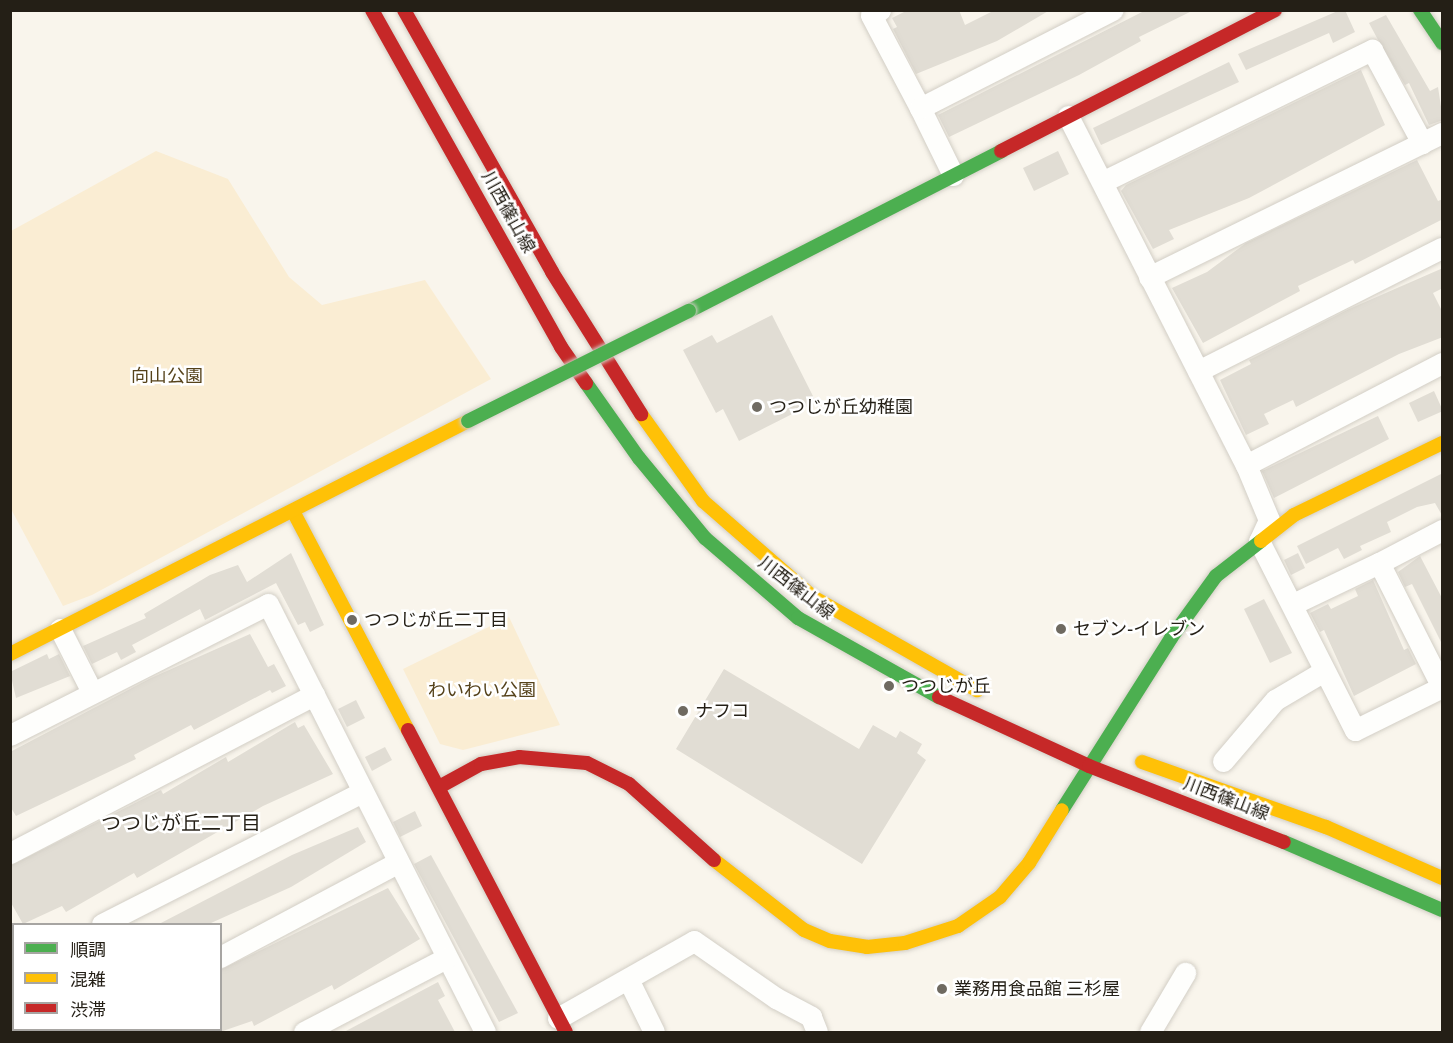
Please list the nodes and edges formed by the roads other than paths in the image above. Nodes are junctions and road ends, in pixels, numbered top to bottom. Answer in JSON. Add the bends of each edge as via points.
{"nodes":[{"id":1,"x":372,"y":10,"type":"edge"},
{"id":2,"x":404,"y":10,"type":"edge"},
{"id":3,"x":880,"y":10,"type":"edge"},
{"id":4,"x":1112,"y":10,"type":"edge"},
{"id":5,"x":1275,"y":10,"type":"edge"},
{"id":6,"x":1420,"y":10,"type":"edge"},
{"id":7,"x":1443,"y":43,"type":"edge"},
{"id":8,"x":920,"y":108,"type":"junction"},
{"id":9,"x":1068,"y":116,"type":"junction"},
{"id":10,"x":1443,"y":133,"type":"edge"},
{"id":11,"x":1422,"y":143,"type":"junction"},
{"id":12,"x":952,"y":175,"type":"junction"},
{"id":13,"x":1102,"y":182,"type":"junction"},
{"id":14,"x":1443,"y":248,"type":"edge"},
{"id":15,"x":1149,"y":278,"type":"junction"},
{"id":16,"x":1443,"y":363,"type":"edge"},
{"id":17,"x":1198,"y":371,"type":"junction"},
{"id":18,"x":1443,"y":443,"type":"edge"},
{"id":19,"x":1246,"y":465,"type":"junction"},
{"id":20,"x":294,"y":513,"type":"junction"},
{"id":21,"x":1443,"y":530,"type":"edge"},
{"id":22,"x":1259,"y":541,"type":"junction"},
{"id":23,"x":1378,"y":563,"type":"junction"},
{"id":24,"x":1293,"y":604,"type":"junction"},
{"id":25,"x":60,"y":628,"type":"junction"},
{"id":26,"x":10,"y":654,"type":"edge"},
{"id":27,"x":1324,"y":671,"type":"junction"},
{"id":28,"x":92,"y":692,"type":"junction"},
{"id":29,"x":314,"y":695,"type":"junction"},
{"id":30,"x":988,"y":696,"type":"dead end"},
{"id":31,"x":10,"y":735,"type":"edge"},
{"id":32,"x":1107,"y":750,"type":"junction"},
{"id":33,"x":1223,"y":761,"type":"dead end"},
{"id":34,"x":1089,"y":766,"type":"junction"},
{"id":35,"x":439,"y":787,"type":"junction"},
{"id":36,"x":362,"y":792,"type":"junction"},
{"id":37,"x":10,"y":853,"type":"edge"},
{"id":38,"x":398,"y":862,"type":"junction"},
{"id":39,"x":1443,"y":878,"type":"edge"},
{"id":40,"x":1443,"y":910,"type":"edge"},
{"id":41,"x":104,"y":923,"type":"edge"},
{"id":42,"x":222,"y":956,"type":"edge"},
{"id":43,"x":446,"y":958,"type":"junction"},
{"id":44,"x":1185,"y":973,"type":"dead end"},
{"id":45,"x":628,"y":979,"type":"junction"},
{"id":46,"x":562,"y":1025,"type":"edge"},
{"id":47,"x":304,"y":1032,"type":"edge"},
{"id":48,"x":485,"y":1032,"type":"edge"},
{"id":49,"x":654,"y":1032,"type":"edge"},
{"id":50,"x":817,"y":1032,"type":"edge"},
{"id":51,"x":1150,"y":1032,"type":"edge"}],
"edges":[{"from":1,"to":34,"type":"street","name":"川西篠山線","via":[[561,347],[639,458],[705,538],[798,618],[886,671]]},
{"from":2,"to":30,"type":"street","name":"川西篠山線","via":[[552,272],[648,426],[703,501],[813,597],[946,676]]},
{"from":3,"to":8,"type":"street","via":[[871,15]]},
{"from":4,"to":8,"type":"street"},
{"from":5,"to":9,"type":"street"},
{"from":6,"to":7,"type":"street"},
{"from":8,"to":12,"type":"street"},
{"from":9,"to":12,"type":"street"},
{"from":9,"to":13,"type":"street"},
{"from":10,"to":11,"type":"street"},
{"from":11,"to":13,"type":"street","via":[[1372,50]]},
{"from":11,"to":15,"type":"street"},
{"from":12,"to":20,"type":"street","bridge":true},
{"from":13,"to":15,"type":"street"},
{"from":14,"to":17,"type":"street"},
{"from":15,"to":17,"type":"street"},
{"from":16,"to":19,"type":"street"},
{"from":17,"to":19,"type":"street"},
{"from":18,"to":22,"type":"street","via":[[1294,515]]},
{"from":19,"to":22,"type":"street","via":[[1269,520]]},
{"from":20,"to":25,"type":"street"},
{"from":20,"to":35,"type":"street"},
{"from":21,"to":23,"type":"street"},
{"from":22,"to":24,"type":"street"},
{"from":22,"to":32,"type":"street","via":[[1216,576]]},
{"from":23,"to":24,"type":"street"},
{"from":23,"to":27,"type":"street","via":[[1442,687],[1355,730]]},
{"from":24,"to":27,"type":"street"},
{"from":25,"to":26,"type":"street"},
{"from":25,"to":28,"type":"street"},
{"from":27,"to":33,"type":"street","via":[[1275,700]]},
{"from":28,"to":29,"type":"street","via":[[268,604]]},
{"from":28,"to":31,"type":"street"},
{"from":29,"to":36,"type":"street"},
{"from":29,"to":37,"type":"street"},
{"from":32,"to":34,"type":"street"},
{"from":32,"to":39,"type":"street","name":"川西篠山線","via":[[1326,827]]},
{"from":34,"to":35,"type":"street","via":[[1029,864],[1000,897],[958,926],[905,944],[867,947],[830,941],[779,915],[629,784],[587,763],[519,757],[481,764]]},
{"from":34,"to":40,"type":"street","name":"川西篠山線"},
{"from":35,"to":46,"type":"street"},
{"from":36,"to":38,"type":"street"},
{"from":36,"to":41,"type":"street"},
{"from":38,"to":42,"type":"street"},
{"from":38,"to":43,"type":"street"},
{"from":43,"to":47,"type":"street"},
{"from":43,"to":48,"type":"street"},
{"from":44,"to":51,"type":"street"},
{"from":45,"to":46,"type":"street"},
{"from":45,"to":49,"type":"street"},
{"from":45,"to":50,"type":"street","via":[[694,941],[776,998],[811,1017]]}]}
